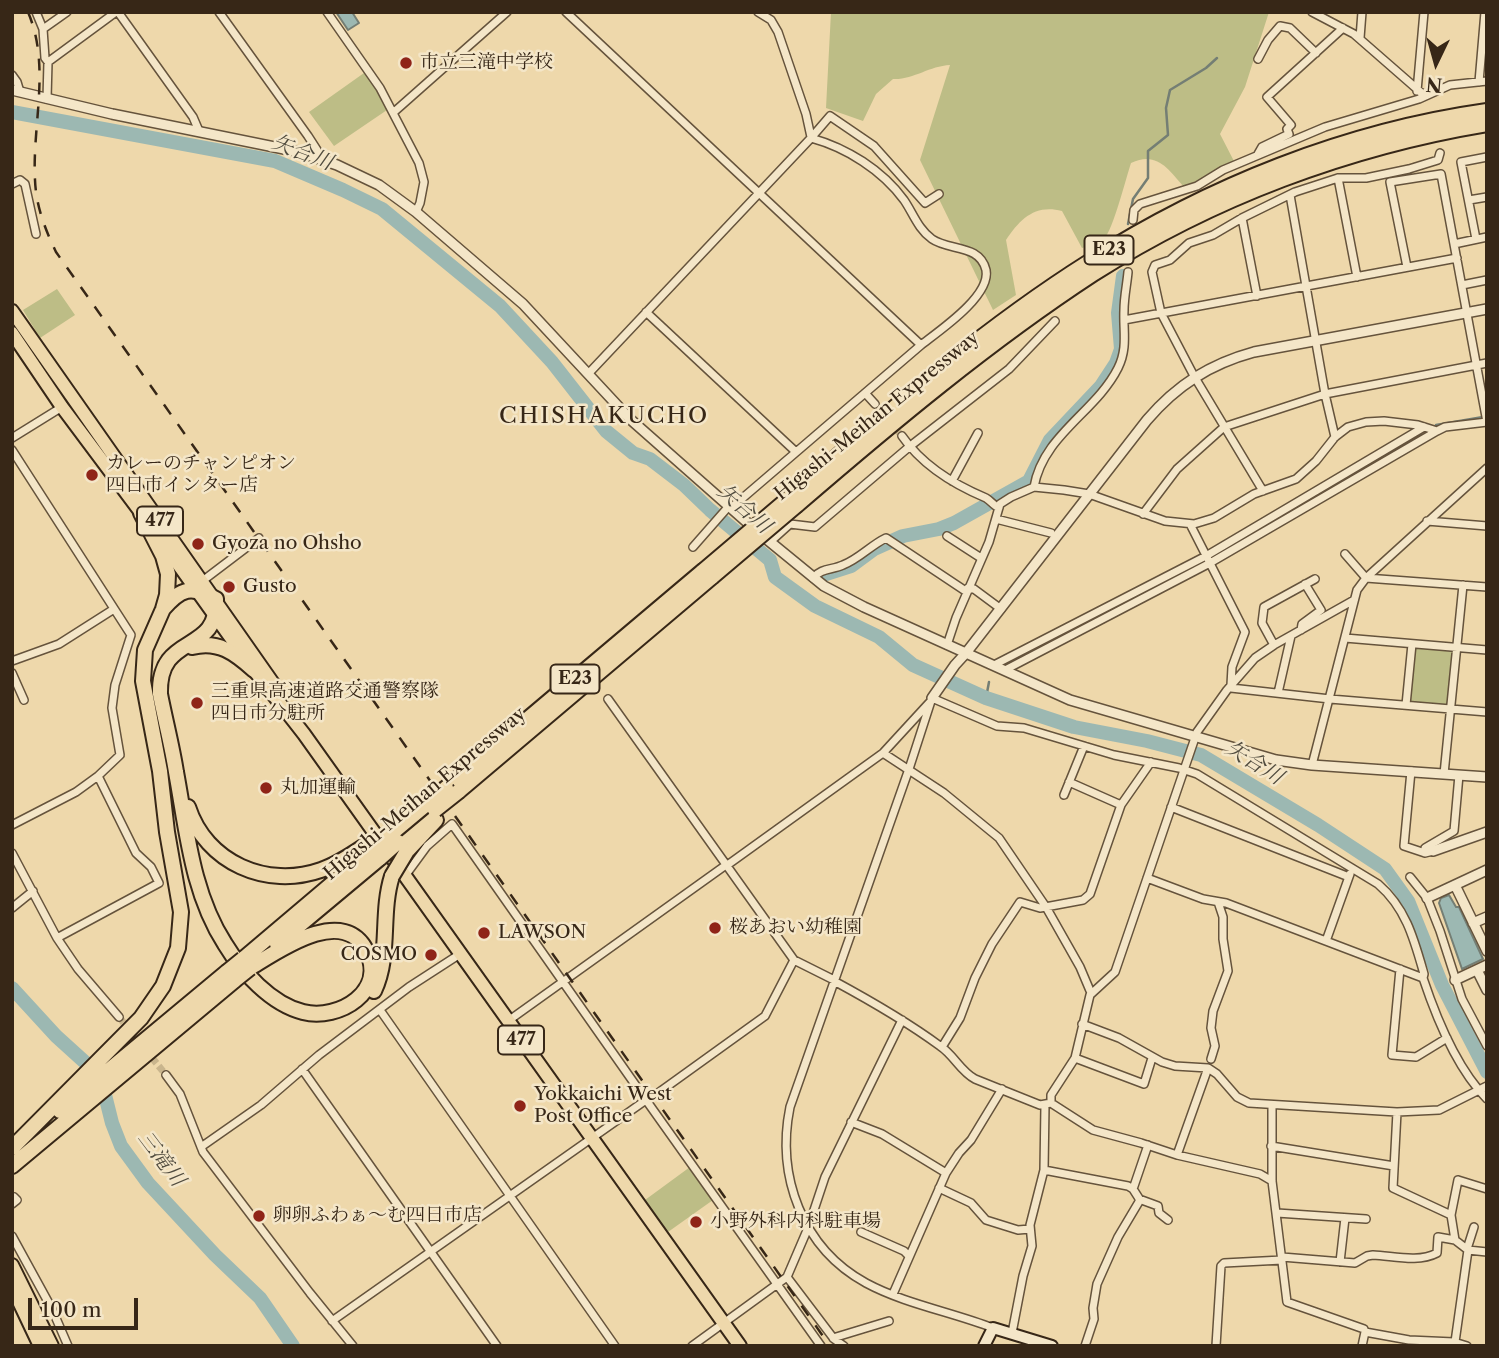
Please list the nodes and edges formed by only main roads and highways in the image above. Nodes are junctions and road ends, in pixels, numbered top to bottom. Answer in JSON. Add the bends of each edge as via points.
{"nodes":[{"id":1,"x":1487,"y":111,"type":"edge"},
{"id":2,"x":1487,"y":124,"type":"edge"},
{"id":3,"x":12,"y":311,"type":"edge"},
{"id":4,"x":12,"y":333,"type":"edge"},
{"id":5,"x":793,"y":502,"type":"junction"},
{"id":6,"x":141,"y":513,"type":"junction"},
{"id":7,"x":707,"y":574,"type":"junction"},
{"id":8,"x":198,"y":586,"type":"junction"},
{"id":9,"x":216,"y":599,"type":"junction"},
{"id":10,"x":163,"y":609,"type":"junction"},
{"id":11,"x":215,"y":618,"type":"junction"},
{"id":12,"x":167,"y":662,"type":"junction"},
{"id":13,"x":254,"y":670,"type":"junction"},
{"id":14,"x":304,"y":734,"type":"junction"},
{"id":15,"x":176,"y":769,"type":"junction"},
{"id":16,"x":160,"y":771,"type":"junction"},
{"id":17,"x":456,"y":791,"type":"junction"},
{"id":18,"x":434,"y":810,"type":"junction"},
{"id":19,"x":402,"y":846,"type":"junction"},
{"id":20,"x":374,"y":850,"type":"junction"},
{"id":21,"x":399,"y":876,"type":"junction"},
{"id":22,"x":246,"y":963,"type":"junction"},
{"id":23,"x":106,"y":1072,"type":"junction"},
{"id":24,"x":57,"y":1115,"type":"junction"},
{"id":25,"x":12,"y":1149,"type":"edge"},
{"id":26,"x":12,"y":1166,"type":"edge"},
{"id":27,"x":12,"y":1265,"type":"edge"},
{"id":28,"x":12,"y":1287,"type":"edge"},
{"id":29,"x":40,"y":1346,"type":"edge"},
{"id":30,"x":52,"y":1346,"type":"edge"},
{"id":31,"x":740,"y":1346,"type":"edge"},
{"id":32,"x":985,"y":1346,"type":"edge"},
{"id":33,"x":1052,"y":1346,"type":"edge"}],
"edges":[{"from":1,"to":5,"type":"highway","name":"Higashi-Meihan Expressway","number":"E23","via":[[1431,120],[1325,149],[1245,179],[1137,233],[1003,321],[870,428]]},
{"from":2,"to":5,"type":"highway","name":"Higashi-Meihan Expressway","number":"E23","via":[[1359,153],[1258,189],[1176,227],[1058,298]]},
{"from":3,"to":8,"type":"highway","number":"477"},
{"from":4,"to":6,"type":"highway","number":"477"},
{"from":5,"to":7,"type":"highway","name":"Higashi-Meihan Expressway","number":"E23","bridge":true},
{"from":6,"to":8,"type":"highway","number":"477"},
{"from":6,"to":10,"type":"highway","via":[[166,565]]},
{"from":7,"to":17,"type":"highway","name":"Higashi-Meihan Expressway","number":"E23"},
{"from":7,"to":17,"type":"highway","name":"Higashi-Meihan Expressway","number":"E23"},
{"from":8,"to":9,"type":"highway"},
{"from":8,"to":10,"type":"highway","via":[[181,592]]},
{"from":8,"to":11,"type":"highway","number":"477"},
{"from":9,"to":11,"type":"highway"},
{"from":9,"to":14,"type":"highway","number":"477"},
{"from":10,"to":16,"type":"highway","via":[[143,666]]},
{"from":11,"to":12,"type":"highway","via":[[203,635]]},
{"from":11,"to":13,"type":"highway","number":"477"},
{"from":12,"to":13,"type":"highway","via":[[191,647],[209,644],[232,652]]},
{"from":12,"to":15,"type":"highway","via":[[160,677],[160,694]]},
{"from":13,"to":14,"type":"highway","number":"477"},
{"from":14,"to":21,"type":"highway","number":"477"},
{"from":15,"to":20,"type":"highway","via":[[202,835],[218,853],[248,871],[272,876],[309,874]]},
{"from":15,"to":22,"type":"highway","via":[[204,903],[225,946],[253,978],[282,1003],[325,1015],[358,999],[368,982],[370,966],[359,942],[344,933],[326,931]]},
{"from":16,"to":21,"type":"highway","via":[[195,902],[208,933],[241,979],[271,1006],[292,1017],[335,1022],[355,1013],[369,999],[382,967],[385,906]]},
{"from":16,"to":23,"type":"highway","via":[[181,912],[178,948],[169,974]]},
{"from":17,"to":18,"type":"highway","name":"Higashi-Meihan Expressway","bridge":true},
{"from":18,"to":19,"type":"highway","name":"Higashi-Meihan Expressway"},
{"from":18,"to":20,"type":"highway","name":"Higashi-Meihan Expressway","bridge":true},
{"from":19,"to":20,"type":"highway","name":"Higashi-Meihan Expressway","bridge":true},
{"from":19,"to":21,"type":"highway","bridge":true},
{"from":20,"to":22,"type":"highway","name":"Higashi-Meihan Expressway"},
{"from":21,"to":31,"type":"highway","number":"477","via":[[460,954]]},
{"from":22,"to":23,"type":"highway","name":"Higashi-Meihan Expressway","bridge":true},
{"from":23,"to":24,"type":"highway","name":"Higashi-Meihan Expressway"},
{"from":23,"to":24,"type":"highway"},
{"from":24,"to":25,"type":"highway","name":"Higashi-Meihan Expressway"},
{"from":24,"to":26,"type":"highway","name":"Higashi-Meihan Expressway"},
{"from":27,"to":30,"type":"highway"},
{"from":28,"to":29,"type":"highway"},
{"from":32,"to":33,"type":"main road","via":[[993,1328]]}]}
